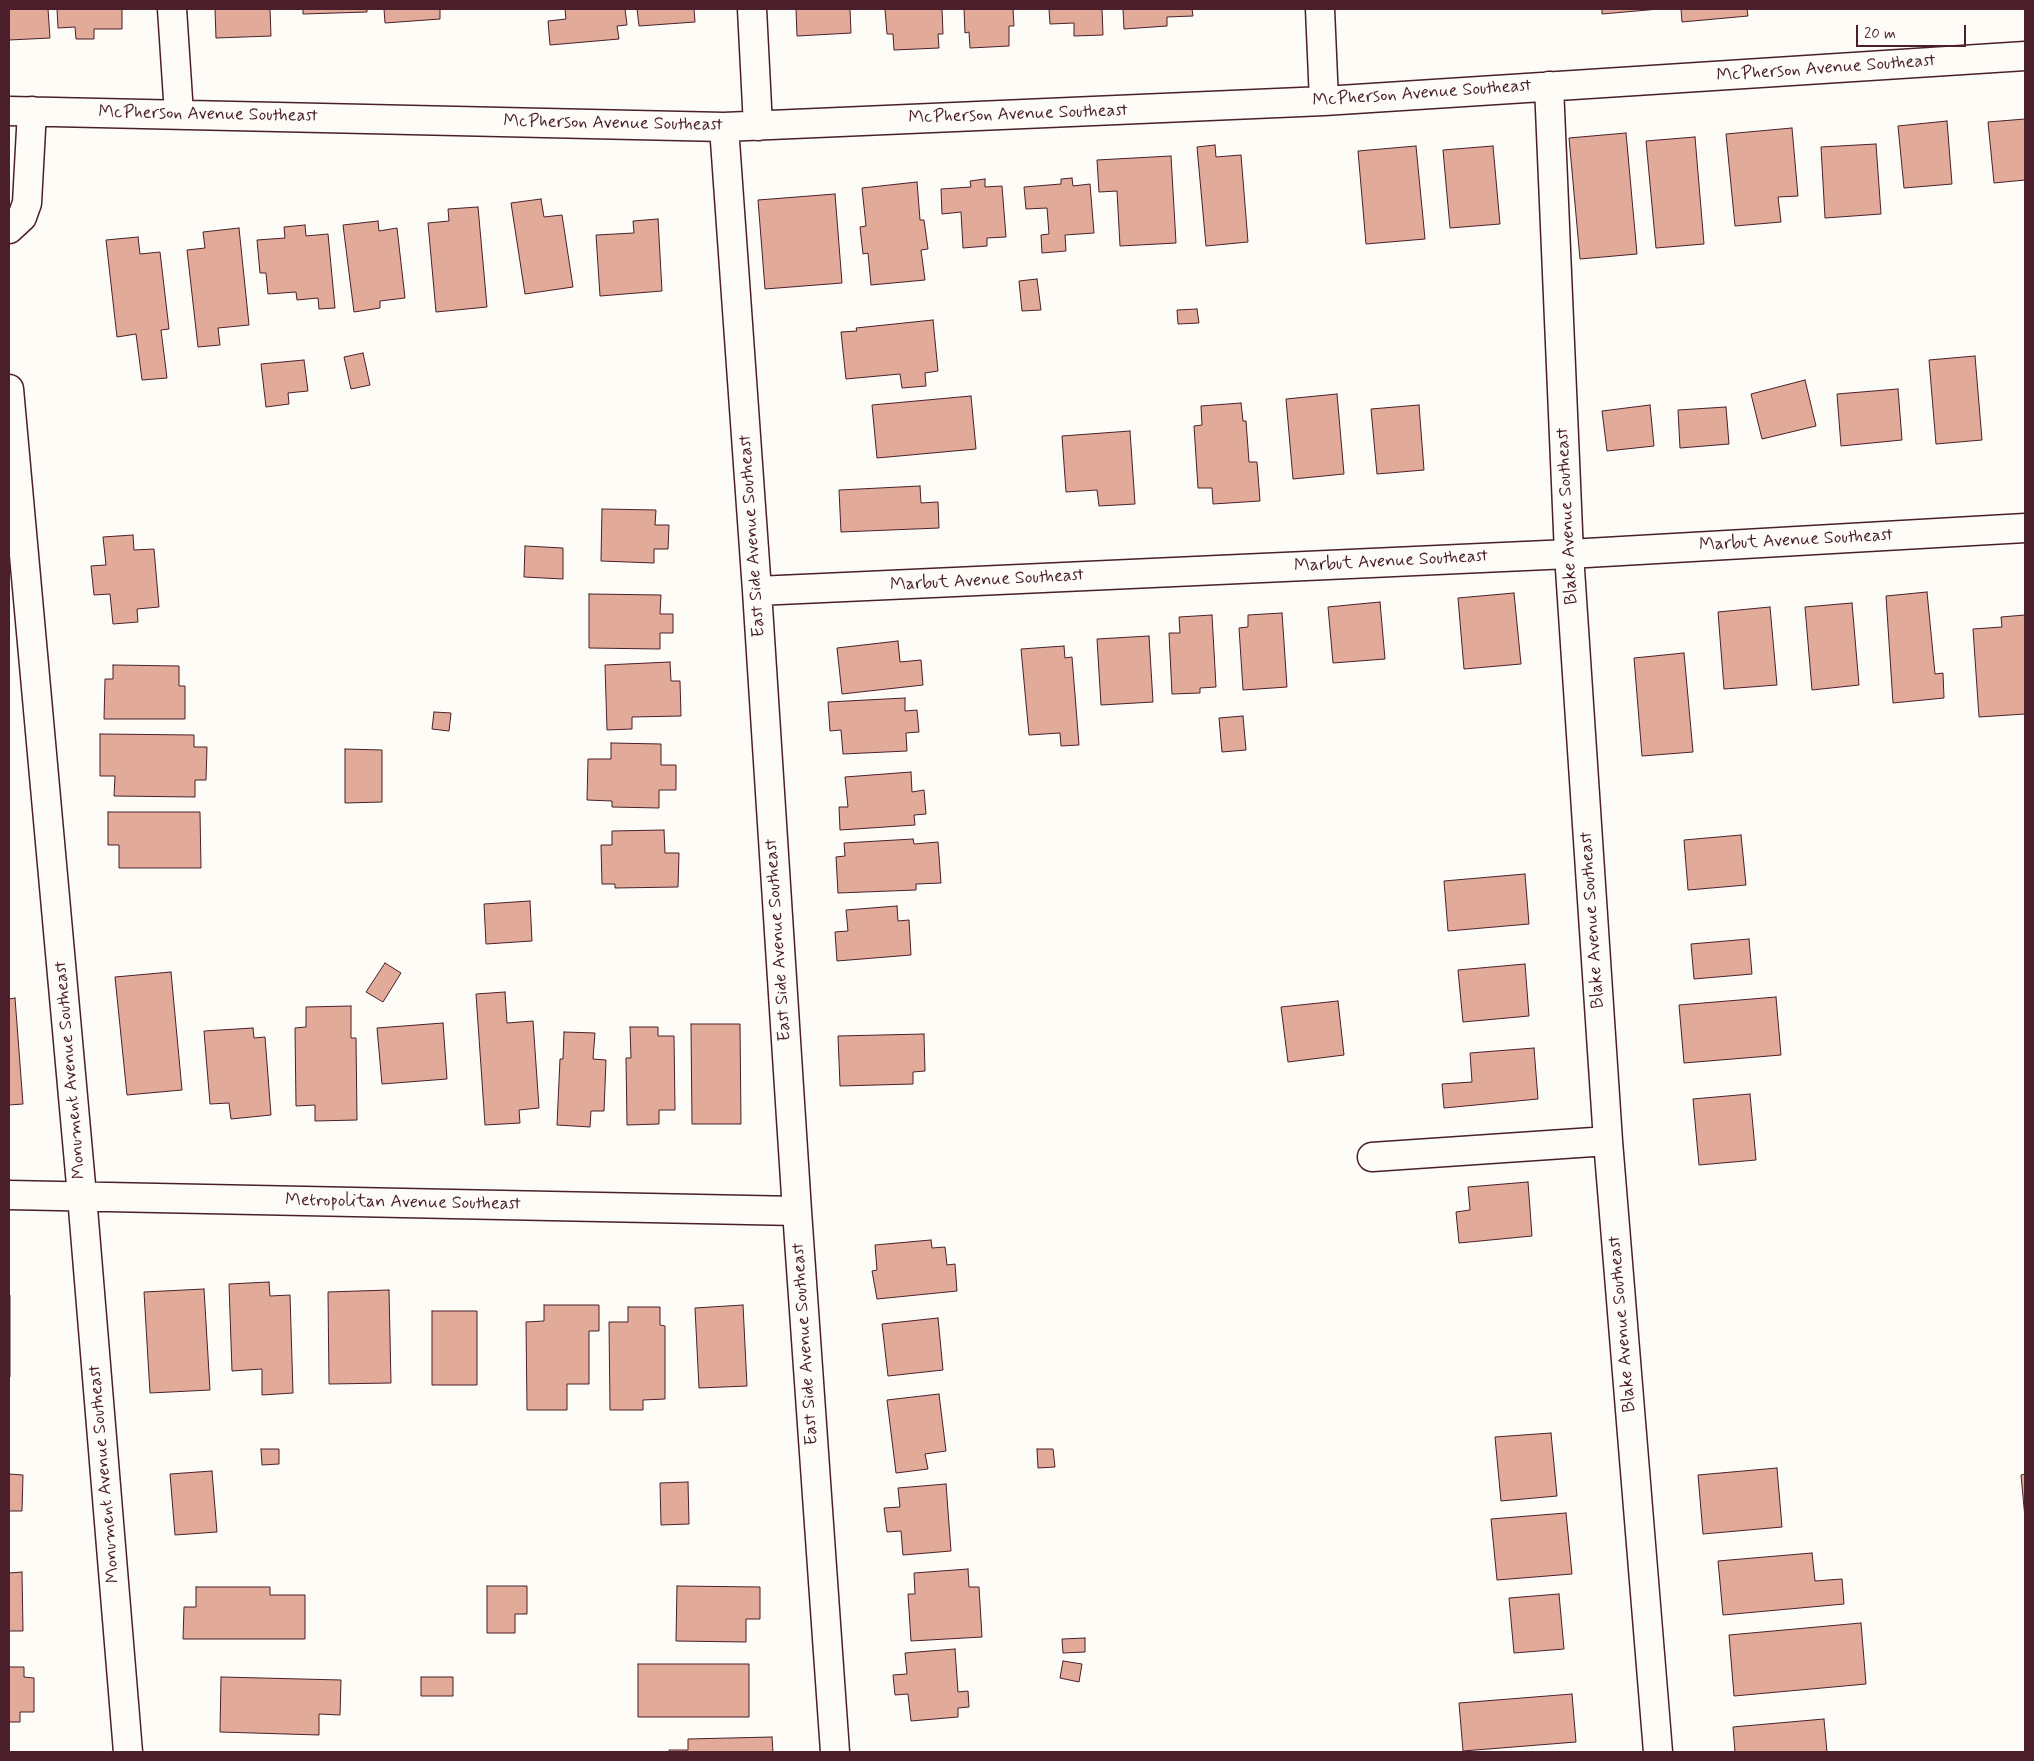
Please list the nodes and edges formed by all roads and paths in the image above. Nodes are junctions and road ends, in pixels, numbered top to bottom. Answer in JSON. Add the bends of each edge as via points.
{"nodes":[{"id":1,"x":172,"y":9,"type":"edge"},
{"id":2,"x":752,"y":9,"type":"edge"},
{"id":3,"x":1320,"y":9,"type":"edge"},
{"id":4,"x":2025,"y":56,"type":"edge"},
{"id":5,"x":1549,"y":86,"type":"junction"},
{"id":6,"x":1324,"y":101,"type":"junction"},
{"id":7,"x":20,"y":111,"type":"edge"},
{"id":8,"x":179,"y":114,"type":"junction"},
{"id":9,"x":758,"y":126,"type":"junction"},
{"id":10,"x":724,"y":127,"type":"junction"},
{"id":11,"x":9,"y":229,"type":"edge"},
{"id":12,"x":9,"y":388,"type":"edge"},
{"id":13,"x":2025,"y":528,"type":"edge"},
{"id":14,"x":1569,"y":554,"type":"junction"},
{"id":15,"x":757,"y":591,"type":"junction"},
{"id":16,"x":1608,"y":1141,"type":"junction"},
{"id":17,"x":1372,"y":1157,"type":"dead end"},
{"id":18,"x":9,"y":1195,"type":"edge"},
{"id":19,"x":82,"y":1196,"type":"junction"},
{"id":20,"x":797,"y":1211,"type":"junction"},
{"id":21,"x":128,"y":1752,"type":"edge"},
{"id":22,"x":836,"y":1752,"type":"edge"},
{"id":23,"x":1658,"y":1752,"type":"edge"}],
"edges":[{"from":1,"to":8,"type":"street"},
{"from":2,"to":9,"type":"street"},
{"from":3,"to":6,"type":"street"},
{"from":4,"to":5,"type":"street","name":"McPherson Avenue Southeast"},
{"from":5,"to":6,"type":"street","name":"McPherson Avenue Southeast"},
{"from":5,"to":14,"type":"street","name":"Blake Avenue Southeast"},
{"from":6,"to":9,"type":"street","name":"McPherson Avenue Southeast"},
{"from":7,"to":8,"type":"street","name":"McPherson Avenue Southeast"},
{"from":7,"to":11,"type":"street","via":[[27,203],[22,216]]},
{"from":8,"to":10,"type":"street","name":"McPherson Avenue Southeast"},
{"from":9,"to":10,"type":"street","name":"McPherson Avenue Southeast"},
{"from":10,"to":15,"type":"street","name":"East Side Avenue Southeast"},
{"from":12,"to":19,"type":"street","name":"Monument Avenue Southeast"},
{"from":13,"to":14,"type":"street","name":"Marbut Avenue Southeast"},
{"from":14,"to":15,"type":"street","name":"Marbut Avenue Southeast"},
{"from":14,"to":16,"type":"street","name":"Blake Avenue Southeast"},
{"from":15,"to":20,"type":"street","name":"East Side Avenue Southeast"},
{"from":16,"to":17,"type":"street"},
{"from":16,"to":23,"type":"street","name":"Blake Avenue Southeast"},
{"from":18,"to":19,"type":"street","name":"Metropolitan Avenue Southeast"},
{"from":19,"to":20,"type":"street","name":"Metropolitan Avenue Southeast"},
{"from":19,"to":21,"type":"street","name":"Monument Avenue Southeast"},
{"from":20,"to":22,"type":"street","name":"East Side Avenue Southeast"}]}
